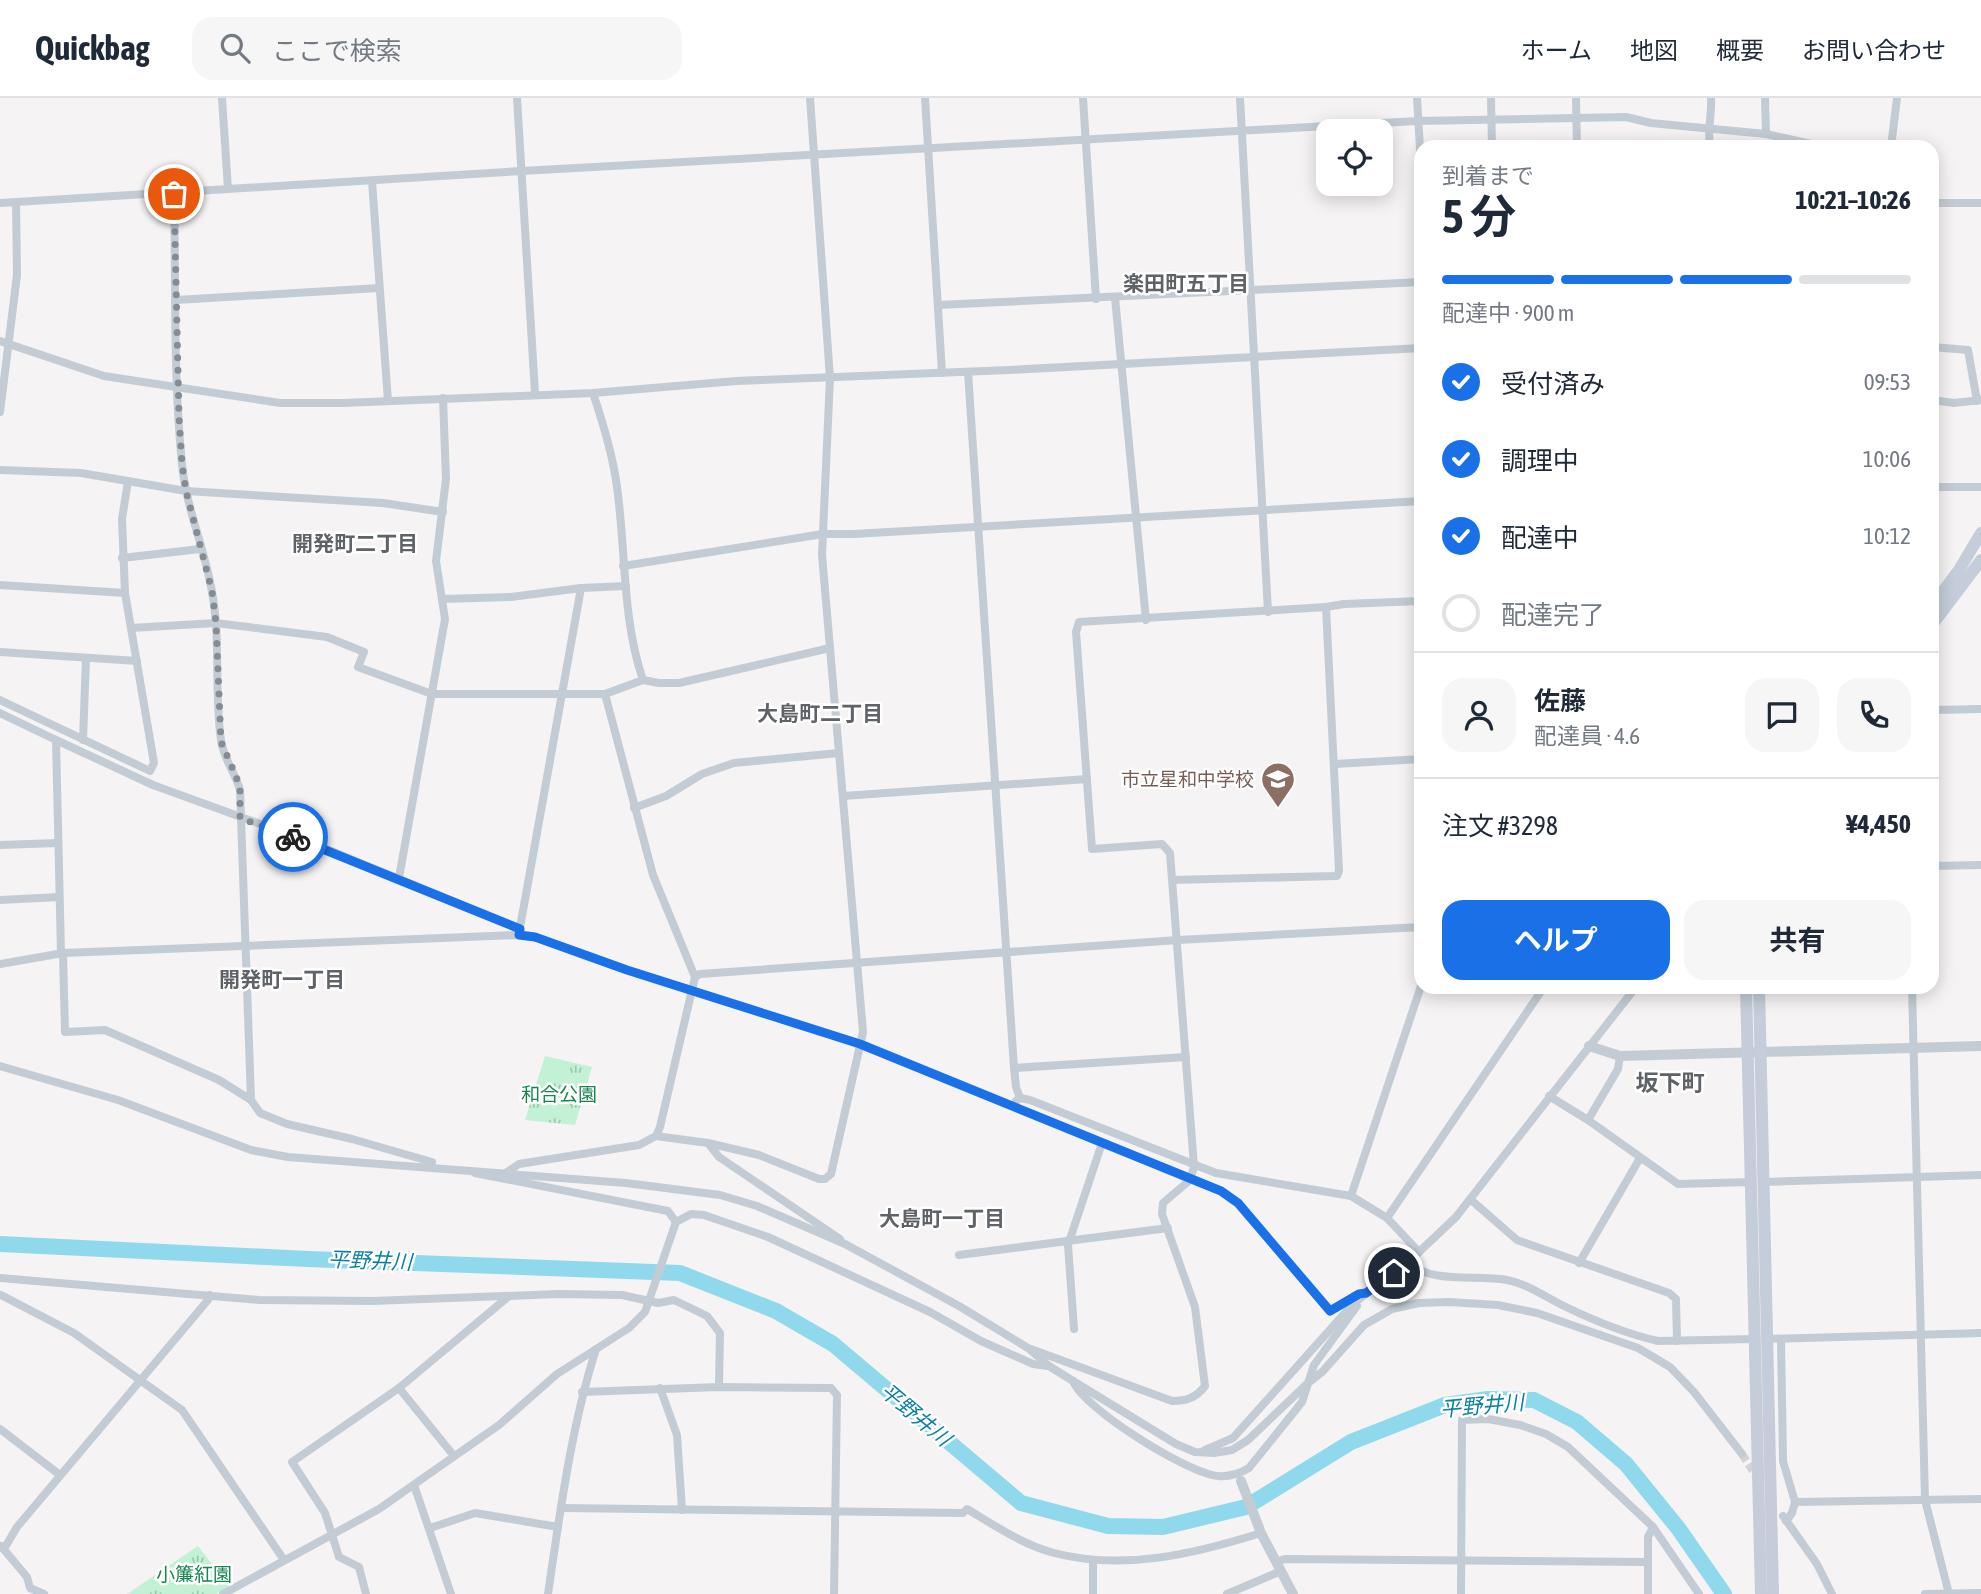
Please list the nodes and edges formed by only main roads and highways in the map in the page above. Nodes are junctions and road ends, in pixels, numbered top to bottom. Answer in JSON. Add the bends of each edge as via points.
{"nodes":[{"id":1,"x":1981,"y":533,"type":"edge"},
{"id":2,"x":1981,"y":560,"type":"edge"},
{"id":3,"x":1939,"y":597,"type":"edge"},
{"id":4,"x":1939,"y":616,"type":"edge"},
{"id":5,"x":1746,"y":994,"type":"edge"},
{"id":6,"x":1759,"y":994,"type":"edge"},
{"id":7,"x":1757,"y":1182,"type":"junction"},
{"id":8,"x":1766,"y":1553,"type":"junction"},
{"id":9,"x":1761,"y":1594,"type":"edge"},
{"id":10,"x":1773,"y":1594,"type":"edge"}],
"edges":[{"from":1,"to":3,"type":"main road"},
{"from":2,"to":4,"type":"main road"},
{"from":5,"to":7,"type":"main road"},
{"from":6,"to":7,"type":"main road"},
{"from":7,"to":8,"type":"main road"},
{"from":8,"to":9,"type":"main road"},
{"from":8,"to":10,"type":"main road"}]}
